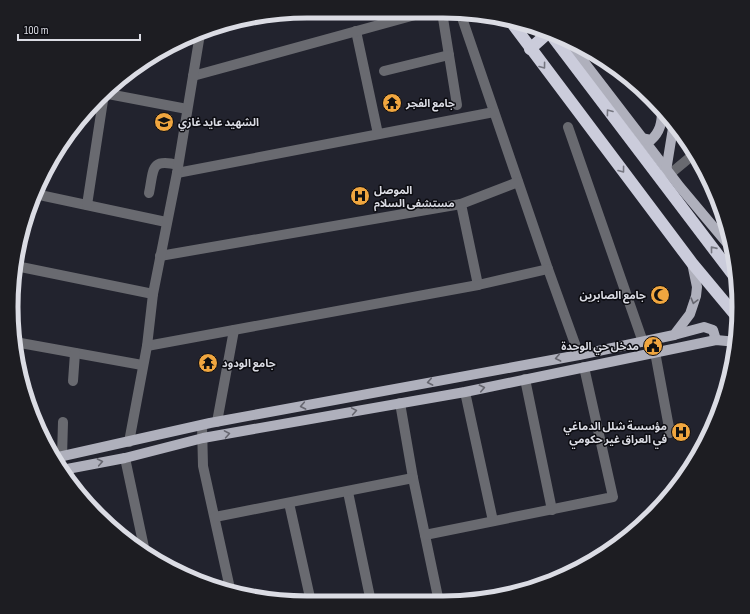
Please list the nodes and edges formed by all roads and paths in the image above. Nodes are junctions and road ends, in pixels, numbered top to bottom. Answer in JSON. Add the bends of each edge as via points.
{"nodes":[{"id":1,"x":404,"y":18,"type":"edge"},
{"id":2,"x":443,"y":18,"type":"edge"},
{"id":3,"x":462,"y":19,"type":"edge"},
{"id":4,"x":515,"y":27,"type":"edge"},
{"id":5,"x":356,"y":31,"type":"junction"},
{"id":6,"x":544,"y":36,"type":"edge"},
{"id":7,"x":199,"y":39,"type":"edge"},
{"id":8,"x":556,"y":41,"type":"edge"},
{"id":9,"x":530,"y":49,"type":"junction"},
{"id":10,"x":575,"y":50,"type":"edge"},
{"id":11,"x":449,"y":55,"type":"junction"},
{"id":12,"x":384,"y":71,"type":"dead end"},
{"id":13,"x":193,"y":76,"type":"junction"},
{"id":14,"x":113,"y":93,"type":"edge"},
{"id":15,"x":105,"y":101,"type":"edge"},
{"id":16,"x":457,"y":105,"type":"dead end"},
{"id":17,"x":187,"y":109,"type":"junction"},
{"id":18,"x":494,"y":112,"type":"junction"},
{"id":19,"x":662,"y":118,"type":"edge"},
{"id":20,"x":620,"y":126,"type":"junction"},
{"id":21,"x":568,"y":127,"type":"dead end"},
{"id":22,"x":673,"y":132,"type":"edge"},
{"id":23,"x":378,"y":134,"type":"junction"},
{"id":24,"x":644,"y":140,"type":"junction"},
{"id":25,"x":689,"y":157,"type":"edge"},
{"id":26,"x":178,"y":169,"type":"junction"},
{"id":27,"x":668,"y":171,"type":"junction"},
{"id":28,"x":518,"y":182,"type":"junction"},
{"id":29,"x":149,"y":193,"type":"dead end"},
{"id":30,"x":40,"y":195,"type":"edge"},
{"id":31,"x":672,"y":196,"type":"junction"},
{"id":32,"x":461,"y":204,"type":"junction"},
{"id":33,"x":87,"y":205,"type":"junction"},
{"id":34,"x":166,"y":222,"type":"junction"},
{"id":35,"x":721,"y":228,"type":"edge"},
{"id":36,"x":160,"y":256,"type":"junction"},
{"id":37,"x":692,"y":263,"type":"junction"},
{"id":38,"x":20,"y":267,"type":"edge"},
{"id":39,"x":548,"y":269,"type":"junction"},
{"id":40,"x":730,"y":270,"type":"edge"},
{"id":41,"x":478,"y":285,"type":"junction"},
{"id":42,"x":153,"y":294,"type":"junction"},
{"id":43,"x":732,"y":311,"type":"edge"},
{"id":44,"x":234,"y":330,"type":"junction"},
{"id":45,"x":674,"y":334,"type":"junction"},
{"id":46,"x":716,"y":340,"type":"junction"},
{"id":47,"x":730,"y":341,"type":"edge"},
{"id":48,"x":643,"y":342,"type":"junction"},
{"id":49,"x":20,"y":343,"type":"edge"},
{"id":50,"x":147,"y":346,"type":"junction"},
{"id":51,"x":655,"y":352,"type":"junction"},
{"id":52,"x":75,"y":353,"type":"junction"},
{"id":53,"x":579,"y":354,"type":"junction"},
{"id":54,"x":142,"y":365,"type":"junction"},
{"id":55,"x":584,"y":366,"type":"junction"},
{"id":56,"x":525,"y":379,"type":"junction"},
{"id":57,"x":73,"y":381,"type":"dead end"},
{"id":58,"x":465,"y":392,"type":"junction"},
{"id":59,"x":400,"y":403,"type":"junction"},
{"id":60,"x":63,"y":422,"type":"dead end"},
{"id":61,"x":216,"y":422,"type":"junction"},
{"id":62,"x":202,"y":425,"type":"junction"},
{"id":63,"x":670,"y":433,"type":"dead end"},
{"id":64,"x":202,"y":438,"type":"junction"},
{"id":65,"x":129,"y":442,"type":"junction"},
{"id":66,"x":58,"y":454,"type":"edge"},
{"id":67,"x":60,"y":457,"type":"edge"},
{"id":68,"x":125,"y":458,"type":"junction"},
{"id":69,"x":68,"y":469,"type":"edge"},
{"id":70,"x":413,"y":478,"type":"junction"},
{"id":71,"x":348,"y":492,"type":"junction"},
{"id":72,"x":289,"y":504,"type":"junction"},
{"id":73,"x":552,"y":510,"type":"junction"},
{"id":74,"x":215,"y":517,"type":"junction"},
{"id":75,"x":493,"y":522,"type":"junction"},
{"id":76,"x":425,"y":535,"type":"junction"},
{"id":77,"x":144,"y":545,"type":"edge"},
{"id":78,"x":229,"y":585,"type":"edge"},
{"id":79,"x":309,"y":596,"type":"edge"},
{"id":80,"x":370,"y":596,"type":"edge"},
{"id":81,"x":438,"y":596,"type":"edge"}],
"edges":[{"from":1,"to":5,"type":"street"},
{"from":2,"to":11,"type":"street"},
{"from":3,"to":18,"type":"street"},
{"from":4,"to":9,"type":"highway"},
{"from":5,"to":13,"type":"street"},
{"from":5,"to":23,"type":"street"},
{"from":6,"to":9,"type":"highway"},
{"from":7,"to":13,"type":"street"},
{"from":20,"to":8,"type":"highway","one_way":true},
{"from":9,"to":37,"type":"highway","one_way":true},
{"from":10,"to":24,"type":"main road"},
{"from":11,"to":12,"type":"street"},
{"from":11,"to":16,"type":"street"},
{"from":13,"to":17,"type":"street"},
{"from":14,"to":17,"type":"street"},
{"from":15,"to":33,"type":"street"},
{"from":17,"to":26,"type":"street"},
{"from":18,"to":23,"type":"street"},
{"from":18,"to":28,"type":"street"},
{"from":19,"to":24,"type":"main road","via":[[658,134],[651,140]]},
{"from":20,"to":24,"type":"main road"},
{"from":20,"to":31,"type":"highway"},
{"from":21,"to":48,"type":"street"},
{"from":22,"to":27,"type":"main road"},
{"from":23,"to":26,"type":"street"},
{"from":24,"to":27,"type":"main road"},
{"from":25,"to":27,"type":"street"},
{"from":26,"to":29,"type":"street","via":[[163,161],[158,163],[154,168]]},
{"from":26,"to":34,"type":"street"},
{"from":27,"to":31,"type":"main road","via":[[666,178]]},
{"from":27,"to":35,"type":"main road"},
{"from":28,"to":32,"type":"street"},
{"from":28,"to":39,"type":"street"},
{"from":30,"to":33,"type":"street"},
{"from":40,"to":31,"type":"highway","one_way":true},
{"from":32,"to":36,"type":"street"},
{"from":32,"to":41,"type":"street"},
{"from":33,"to":34,"type":"street"},
{"from":34,"to":36,"type":"street"},
{"from":36,"to":42,"type":"street"},
{"from":37,"to":43,"type":"highway"},
{"from":37,"to":45,"type":"main road","one_way":true,"via":[[697,287],[695,300],[690,314]]},
{"from":38,"to":42,"type":"street"},
{"from":39,"to":41,"type":"street"},
{"from":39,"to":53,"type":"street"},
{"from":41,"to":44,"type":"street"},
{"from":42,"to":50,"type":"street"},
{"from":44,"to":50,"type":"street"},
{"from":44,"to":61,"type":"street"},
{"from":45,"to":46,"type":"main road","via":[[704,327],[713,330]]},
{"from":45,"to":48,"type":"main road"},
{"from":46,"to":47,"type":"main road"},
{"from":46,"to":51,"type":"main road"},
{"from":48,"to":53,"type":"main road"},
{"from":49,"to":52,"type":"street"},
{"from":50,"to":54,"type":"street"},
{"from":51,"to":55,"type":"main road"},
{"from":51,"to":63,"type":"street"},
{"from":52,"to":54,"type":"street"},
{"from":52,"to":57,"type":"street"},
{"from":53,"to":61,"type":"main road","one_way":true},
{"from":54,"to":65,"type":"street"},
{"from":55,"to":56,"type":"main road"},
{"from":55,"to":73,"type":"street","via":[[613,497]]},
{"from":58,"to":56,"type":"main road","one_way":true},
{"from":56,"to":73,"type":"street"},
{"from":58,"to":59,"type":"main road"},
{"from":58,"to":75,"type":"street"},
{"from":64,"to":59,"type":"main road","one_way":true},
{"from":59,"to":70,"type":"street"},
{"from":60,"to":66,"type":"street"},
{"from":61,"to":62,"type":"main road"},
{"from":62,"to":64,"type":"street"},
{"from":62,"to":65,"type":"main road"},
{"from":64,"to":68,"type":"main road"},
{"from":64,"to":74,"type":"street","via":[[203,466]]},
{"from":65,"to":67,"type":"main road"},
{"from":69,"to":68,"type":"main road","one_way":true},
{"from":68,"to":77,"type":"street"},
{"from":70,"to":71,"type":"street"},
{"from":70,"to":76,"type":"street"},
{"from":71,"to":72,"type":"street"},
{"from":71,"to":80,"type":"street"},
{"from":72,"to":74,"type":"street"},
{"from":72,"to":79,"type":"street"},
{"from":73,"to":75,"type":"street"},
{"from":74,"to":78,"type":"street"},
{"from":75,"to":76,"type":"street"},
{"from":76,"to":81,"type":"street"}]}
